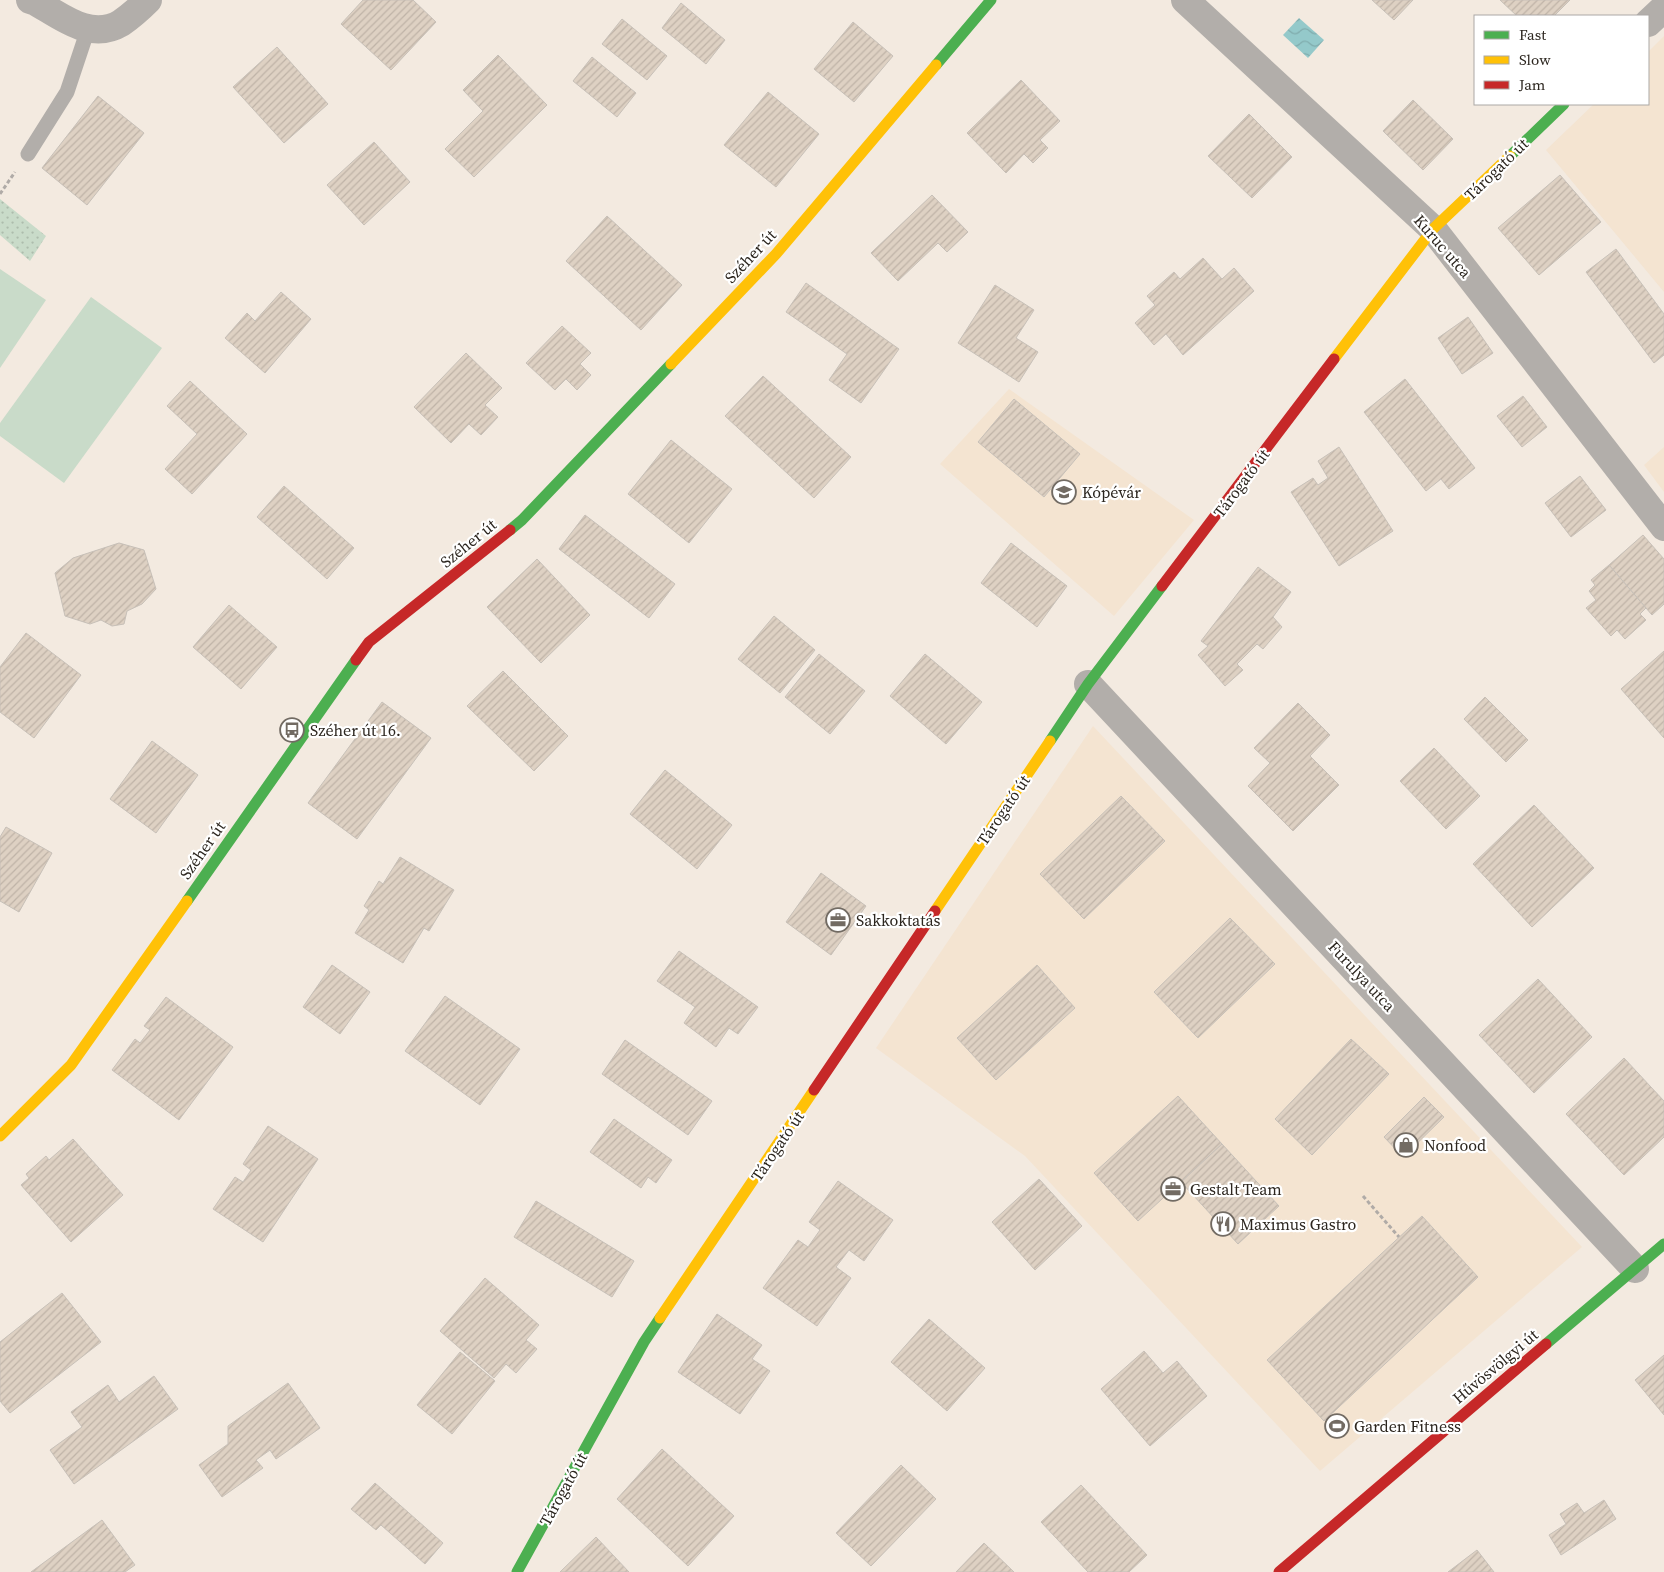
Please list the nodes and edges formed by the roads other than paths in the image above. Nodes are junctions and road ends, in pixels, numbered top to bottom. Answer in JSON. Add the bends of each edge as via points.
{"nodes":[{"id":1,"x":30,"y":0,"type":"edge"},
{"id":2,"x":148,"y":0,"type":"edge"},
{"id":3,"x":991,"y":0,"type":"edge"},
{"id":4,"x":1186,"y":0,"type":"edge"},
{"id":5,"x":1664,"y":8,"type":"edge"},
{"id":6,"x":1649,"y":22,"type":"edge"},
{"id":7,"x":88,"y":29,"type":"junction"},
{"id":8,"x":1563,"y":105,"type":"edge"},
{"id":9,"x":28,"y":154,"type":"dead end"},
{"id":10,"x":1433,"y":229,"type":"junction"},
{"id":11,"x":1664,"y":527,"type":"edge"},
{"id":12,"x":1088,"y":684,"type":"junction"},
{"id":13,"x":0,"y":1136,"type":"edge"},
{"id":14,"x":1664,"y":1244,"type":"edge"},
{"id":15,"x":1635,"y":1269,"type":"junction"},
{"id":16,"x":518,"y":1572,"type":"edge"},
{"id":17,"x":1279,"y":1572,"type":"edge"}],
"edges":[{"from":1,"to":7,"type":"street"},
{"from":2,"to":7,"type":"street","via":[[121,23],[110,28]]},
{"from":3,"to":13,"type":"street","name":"Széher út","via":[[776,254],[522,520],[369,642],[71,1065]]},
{"from":4,"to":10,"type":"street","name":"Kuruc utca"},
{"from":5,"to":6,"type":"street"},
{"from":7,"to":9,"type":"lane","via":[[67,92]]},
{"from":8,"to":10,"type":"street","name":"Tárogató út"},
{"from":10,"to":11,"type":"street","name":"Kuruc utca"},
{"from":10,"to":12,"type":"street","name":"Tárogató út"},
{"from":12,"to":15,"type":"street","name":"Furulya utca"},
{"from":12,"to":16,"type":"street","name":"Tárogató út","via":[[644,1342]]},
{"from":14,"to":15,"type":"street","name":"Hűvösvölgyi út"},
{"from":15,"to":17,"type":"street","name":"Hűvösvölgyi út"}]}
